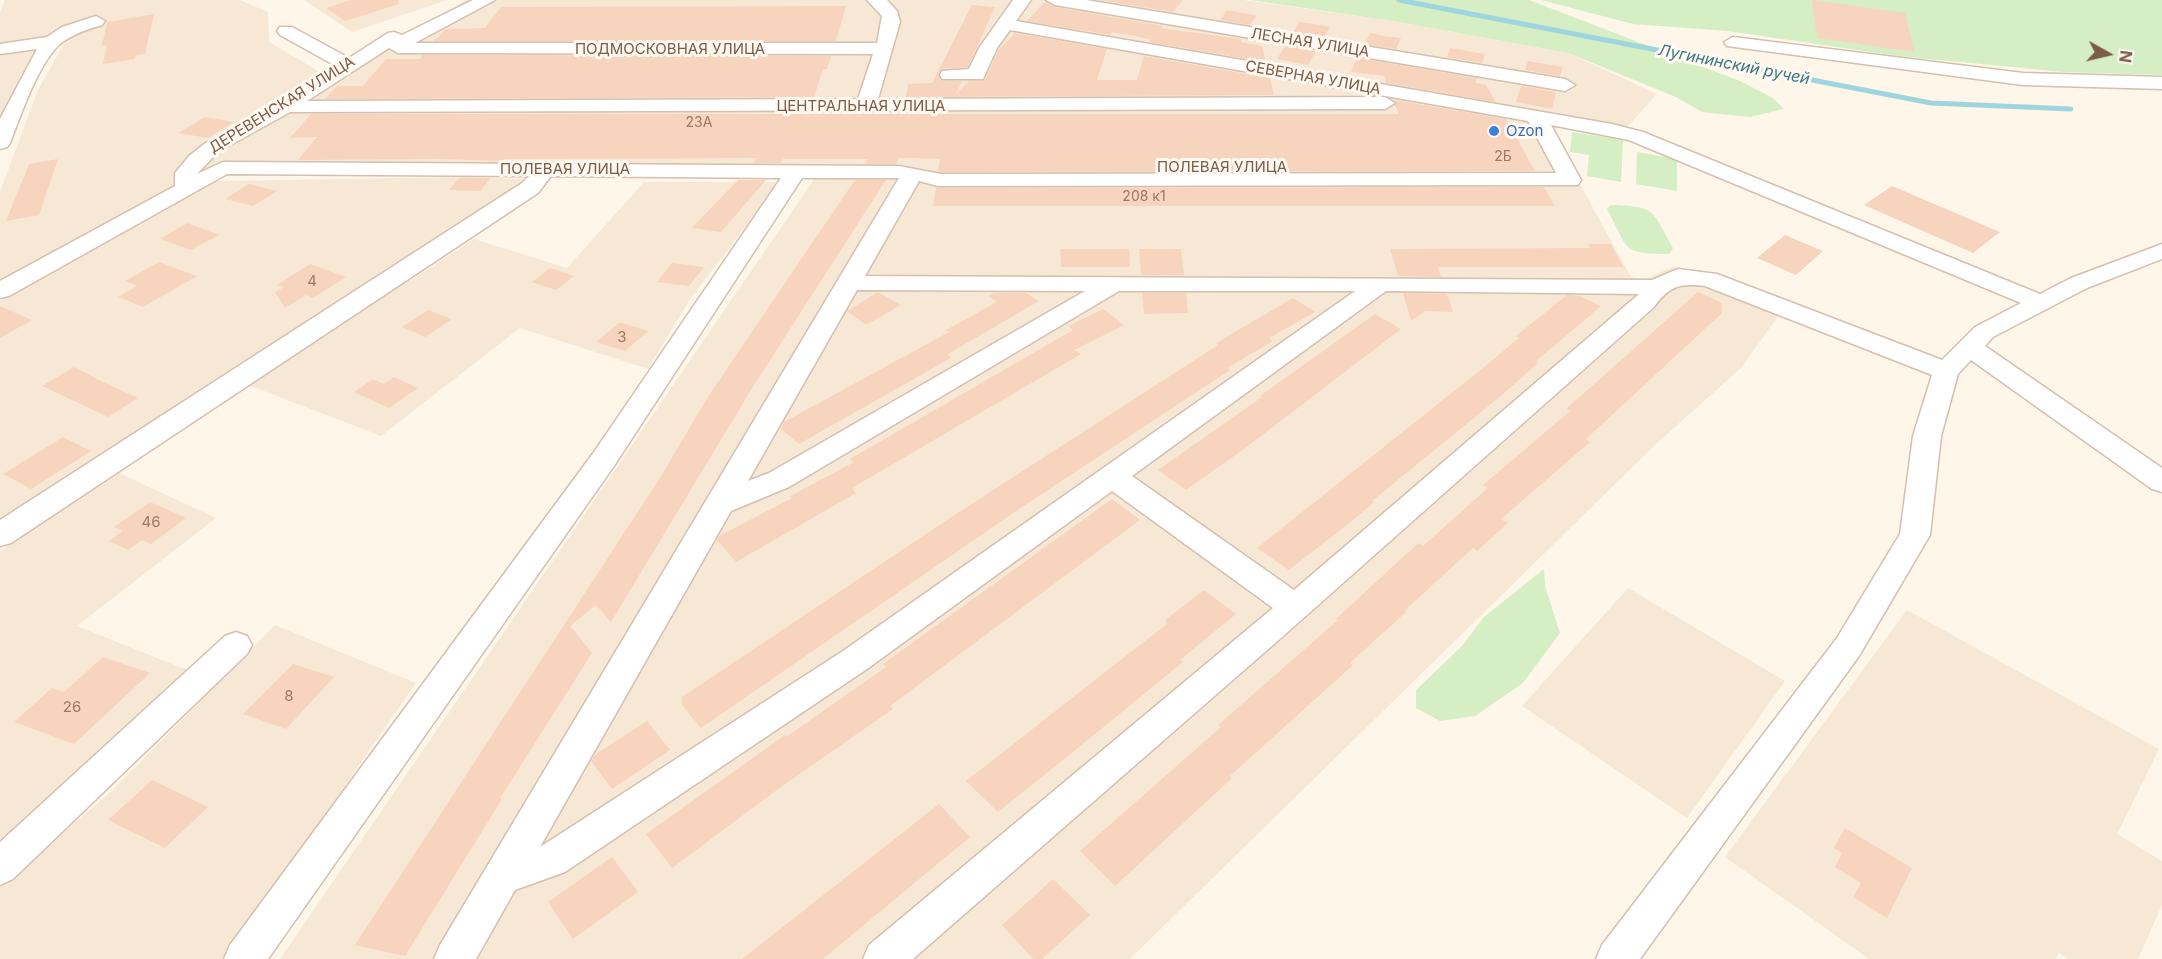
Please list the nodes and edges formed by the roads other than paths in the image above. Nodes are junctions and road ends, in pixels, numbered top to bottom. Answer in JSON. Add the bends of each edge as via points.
{"nodes":[{"id":1,"x":486,"y":0,"type":"edge"},
{"id":2,"x":876,"y":0,"type":"edge"},
{"id":3,"x":1022,"y":0,"type":"edge"},
{"id":4,"x":1055,"y":0,"type":"edge"},
{"id":5,"x":96,"y":21,"type":"dead end"},
{"id":6,"x":1005,"y":24,"type":"junction"},
{"id":7,"x":286,"y":31,"type":"dead end"},
{"id":8,"x":51,"y":42,"type":"junction"},
{"id":9,"x":396,"y":42,"type":"junction"},
{"id":10,"x":1733,"y":42,"type":"dead end"},
{"id":11,"x":0,"y":49,"type":"edge"},
{"id":12,"x":884,"y":49,"type":"junction"},
{"id":13,"x":347,"y":64,"type":"junction"},
{"id":14,"x":949,"y":75,"type":"dead end"},
{"id":15,"x":2162,"y":84,"type":"edge"},
{"id":16,"x":1565,"y":85,"type":"dead end"},
{"id":17,"x":1429,"y":99,"type":"junction"},
{"id":18,"x":866,"y":106,"type":"junction"},
{"id":19,"x":294,"y":107,"type":"dead end"},
{"id":20,"x":1536,"y":117,"type":"junction"},
{"id":21,"x":0,"y":143,"type":"edge"},
{"id":22,"x":544,"y":173,"type":"junction"},
{"id":23,"x":919,"y":174,"type":"junction"},
{"id":24,"x":186,"y":189,"type":"junction"},
{"id":25,"x":2162,"y":251,"type":"edge"},
{"id":26,"x":850,"y":283,"type":"junction"},
{"id":27,"x":1112,"y":286,"type":"junction"},
{"id":28,"x":1378,"y":286,"type":"junction"},
{"id":29,"x":1656,"y":287,"type":"junction"},
{"id":30,"x":0,"y":291,"type":"edge"},
{"id":31,"x":2041,"y":303,"type":"junction"},
{"id":32,"x":1970,"y":347,"type":"junction"},
{"id":33,"x":1946,"y":371,"type":"junction"},
{"id":34,"x":1111,"y":476,"type":"junction"},
{"id":35,"x":2162,"y":482,"type":"edge"},
{"id":36,"x":718,"y":505,"type":"junction"},
{"id":37,"x":0,"y":535,"type":"edge"},
{"id":38,"x":1294,"y":606,"type":"junction"},
{"id":39,"x":236,"y":645,"type":"dead end"},
{"id":40,"x":0,"y":867,"type":"edge"},
{"id":41,"x":502,"y":877,"type":"junction"},
{"id":42,"x":244,"y":959,"type":"edge"},
{"id":43,"x":454,"y":959,"type":"edge"},
{"id":44,"x":883,"y":959,"type":"edge"},
{"id":45,"x":1616,"y":959,"type":"edge"}],
"edges":[{"from":1,"to":9,"type":"street","name":"ДЕРЕВЕНСКАЯ УЛИЦА"},
{"from":2,"to":12,"type":"street","via":[[889,9],[893,20]]},
{"from":3,"to":6,"type":"street"},
{"from":4,"to":16,"type":"street","name":"ЛЕСНАЯ УЛИЦА"},
{"from":5,"to":8,"type":"street","via":[[63,32]]},
{"from":6,"to":14,"type":"street","via":[[987,48],[976,75]]},
{"from":6,"to":17,"type":"street","name":"СЕВЕРНАЯ УЛИЦА"},
{"from":7,"to":13,"type":"street"},
{"from":8,"to":11,"type":"street"},
{"from":8,"to":21,"type":"street"},
{"from":9,"to":12,"type":"street","name":"ПОДМОСКОВНАЯ УЛИЦА"},
{"from":9,"to":13,"type":"street","name":"ДЕРЕВЕНСКАЯ УЛИЦА"},
{"from":10,"to":15,"type":"street","via":[[2023,79]]},
{"from":12,"to":18,"type":"street"},
{"from":13,"to":24,"type":"street","name":"ДЕРЕВЕНСКАЯ УЛИЦА","via":[[257,124],[211,148],[186,173]]},
{"from":17,"to":18,"type":"street","name":"ЦЕНТРАЛЬНАЯ УЛИЦА","via":[[1396,103]]},
{"from":17,"to":20,"type":"street","name":"СЕВЕРНАЯ УЛИЦА"},
{"from":18,"to":19,"type":"street","name":"ЦЕНТРАЛЬНАЯ УЛИЦА"},
{"from":20,"to":23,"type":"street","name":"ПОЛЕВАЯ УЛИЦА","via":[[1570,180],[1211,173],[938,180]]},
{"from":20,"to":31,"type":"street","name":"СЕВЕРНАЯ УЛИЦА","via":[[1636,136]]},
{"from":22,"to":23,"type":"street","name":"ПОЛЕВАЯ УЛИЦА"},
{"from":22,"to":24,"type":"street","via":[[206,176]]},
{"from":22,"to":37,"type":"street","via":[[530,188]]},
{"from":22,"to":42,"type":"street","via":[[792,177],[604,459]]},
{"from":23,"to":26,"type":"street"},
{"from":24,"to":30,"type":"street"},
{"from":25,"to":31,"type":"street","via":[[2079,283]]},
{"from":26,"to":27,"type":"street"},
{"from":26,"to":36,"type":"street"},
{"from":27,"to":28,"type":"street"},
{"from":27,"to":36,"type":"street","via":[[779,480]]},
{"from":28,"to":29,"type":"street","via":[[1494,283]]},
{"from":28,"to":34,"type":"street"},
{"from":29,"to":33,"type":"street","via":[[1678,276],[1709,279]]},
{"from":29,"to":38,"type":"street","via":[[1645,302]]},
{"from":31,"to":32,"type":"street","via":[[1984,332]]},
{"from":32,"to":33,"type":"street"},
{"from":32,"to":35,"type":"street"},
{"from":33,"to":45,"type":"street","via":[[1927,436],[1915,535],[1848,647]]},
{"from":34,"to":38,"type":"street"},
{"from":34,"to":41,"type":"street","via":[[855,660],[623,814],[552,860]]},
{"from":36,"to":41,"type":"street"},
{"from":38,"to":44,"type":"street"},
{"from":39,"to":40,"type":"street"},
{"from":41,"to":43,"type":"street"}]}
